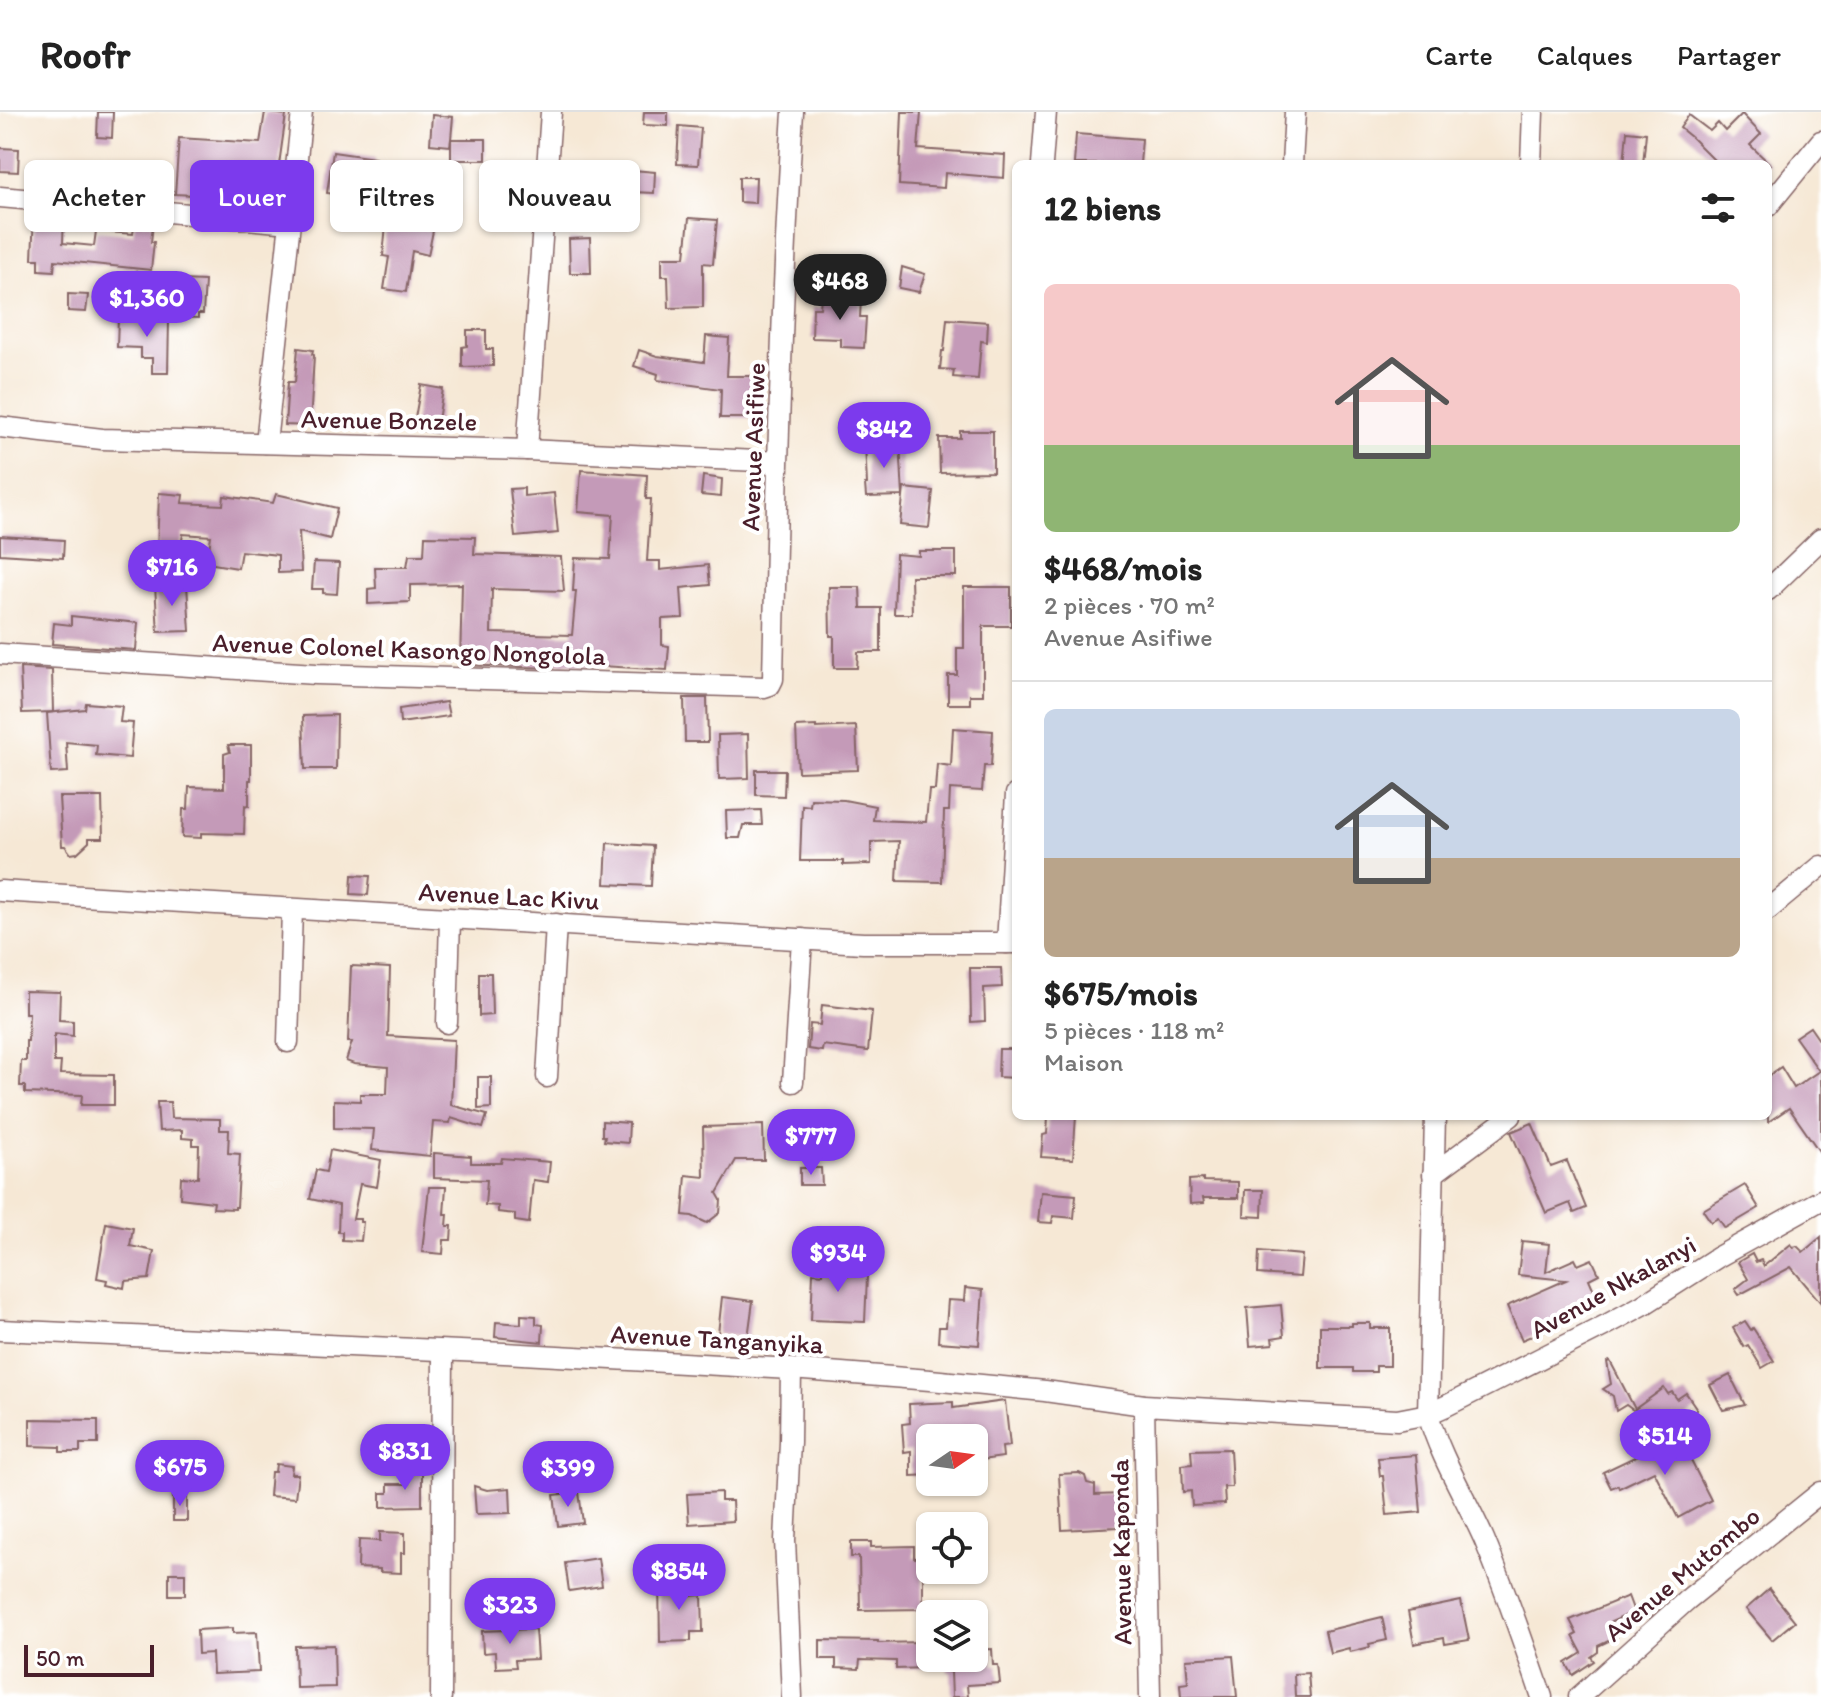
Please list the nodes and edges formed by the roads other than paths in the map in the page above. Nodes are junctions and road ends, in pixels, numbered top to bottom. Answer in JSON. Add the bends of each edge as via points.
{"nodes":[{"id":1,"x":302,"y":112,"type":"edge"},
{"id":2,"x":551,"y":112,"type":"edge"},
{"id":3,"x":793,"y":112,"type":"edge"},
{"id":4,"x":1046,"y":112,"type":"edge"},
{"id":5,"x":1295,"y":112,"type":"edge"},
{"id":6,"x":1533,"y":112,"type":"edge"},
{"id":7,"x":1821,"y":141,"type":"edge"},
{"id":8,"x":297,"y":160,"type":"edge"},
{"id":9,"x":1042,"y":160,"type":"edge"},
{"id":10,"x":1292,"y":160,"type":"edge"},
{"id":11,"x":1531,"y":160,"type":"edge"},
{"id":12,"x":0,"y":197,"type":"edge"},
{"id":13,"x":1772,"y":201,"type":"edge"},
{"id":14,"x":190,"y":214,"type":"edge"},
{"id":15,"x":289,"y":232,"type":"edge"},
{"id":16,"x":0,"y":427,"type":"edge"},
{"id":17,"x":266,"y":443,"type":"junction"},
{"id":18,"x":527,"y":450,"type":"junction"},
{"id":19,"x":777,"y":462,"type":"junction"},
{"id":20,"x":1821,"y":539,"type":"edge"},
{"id":21,"x":1772,"y":586,"type":"edge"},
{"id":22,"x":0,"y":654,"type":"edge"},
{"id":23,"x":768,"y":686,"type":"joint"},
{"id":24,"x":1821,"y":866,"type":"edge"},
{"id":25,"x":0,"y":891,"type":"edge"},
{"id":26,"x":1772,"y":907,"type":"edge"},
{"id":27,"x":292,"y":909,"type":"junction"},
{"id":28,"x":450,"y":919,"type":"junction"},
{"id":29,"x":556,"y":924,"type":"junction"},
{"id":30,"x":802,"y":939,"type":"junction"},
{"id":31,"x":1012,"y":943,"type":"edge"},
{"id":32,"x":447,"y":1023,"type":"dead end"},
{"id":33,"x":288,"y":1042,"type":"dead end"},
{"id":34,"x":547,"y":1077,"type":"dead end"},
{"id":35,"x":793,"y":1082,"type":"dead end"},
{"id":36,"x":1435,"y":1120,"type":"edge"},
{"id":37,"x":1506,"y":1120,"type":"edge"},
{"id":38,"x":1433,"y":1174,"type":"junction"},
{"id":39,"x":1821,"y":1200,"type":"edge"},
{"id":40,"x":0,"y":1330,"type":"edge"},
{"id":41,"x":443,"y":1351,"type":"junction"},
{"id":42,"x":791,"y":1369,"type":"junction"},
{"id":43,"x":1144,"y":1405,"type":"junction"},
{"id":44,"x":1428,"y":1414,"type":"junction"},
{"id":45,"x":1821,"y":1492,"type":"edge"},
{"id":46,"x":441,"y":1697,"type":"edge"},
{"id":47,"x":792,"y":1697,"type":"edge"},
{"id":48,"x":1150,"y":1697,"type":"edge"},
{"id":49,"x":1542,"y":1697,"type":"edge"},
{"id":50,"x":1579,"y":1697,"type":"edge"}],
"edges":[{"from":1,"to":8,"type":"street"},
{"from":2,"to":18,"type":"street"},
{"from":3,"to":19,"type":"street","name":"Avenue Asifiwe"},
{"from":4,"to":9,"type":"street"},
{"from":5,"to":10,"type":"street"},
{"from":6,"to":11,"type":"street"},
{"from":7,"to":13,"type":"street"},
{"from":12,"to":14,"type":"street"},
{"from":15,"to":17,"type":"street"},
{"from":16,"to":17,"type":"street","name":"Avenue Bonzele","via":[[102,439]]},
{"from":17,"to":18,"type":"street","name":"Avenue Bonzele"},
{"from":18,"to":19,"type":"street","name":"Avenue Bonzele"},
{"from":19,"to":23,"type":"street","name":"Avenue Asifiwe","via":[[773,679]]},
{"from":20,"to":21,"type":"street"},
{"from":22,"to":23,"type":"street","name":"Avenue Colonel Kasongo Nongolola","via":[[316,674]]},
{"from":24,"to":26,"type":"street"},
{"from":25,"to":27,"type":"street","name":"Avenue Lac Kivu"},
{"from":27,"to":28,"type":"street","name":"Avenue Lac Kivu"},
{"from":27,"to":33,"type":"street"},
{"from":28,"to":29,"type":"street","name":"Avenue Lac Kivu"},
{"from":28,"to":32,"type":"street"},
{"from":29,"to":30,"type":"street","name":"Avenue Lac Kivu"},
{"from":29,"to":34,"type":"street"},
{"from":30,"to":31,"type":"street","name":"Avenue Lac Kivu"},
{"from":30,"to":35,"type":"street"},
{"from":36,"to":38,"type":"street"},
{"from":37,"to":38,"type":"street"},
{"from":38,"to":44,"type":"street"},
{"from":39,"to":44,"type":"street","name":"Avenue Nkalanyi","via":[[1643,1305]]},
{"from":40,"to":41,"type":"street","name":"Avenue Tanganyika"},
{"from":41,"to":42,"type":"street","name":"Avenue Tanganyika"},
{"from":41,"to":46,"type":"street"},
{"from":42,"to":43,"type":"street","name":"Avenue Tanganyika","via":[[988,1385]]},
{"from":42,"to":47,"type":"street","via":[[785,1540]]},
{"from":43,"to":44,"type":"street","name":"Avenue Tanganyika","via":[[1378,1420]]},
{"from":43,"to":48,"type":"street","name":"Avenue Kaponda"},
{"from":44,"to":49,"type":"street","via":[[1518,1624]]},
{"from":45,"to":50,"type":"street","name":"Avenue Mutombo","via":[[1687,1600]]}]}
